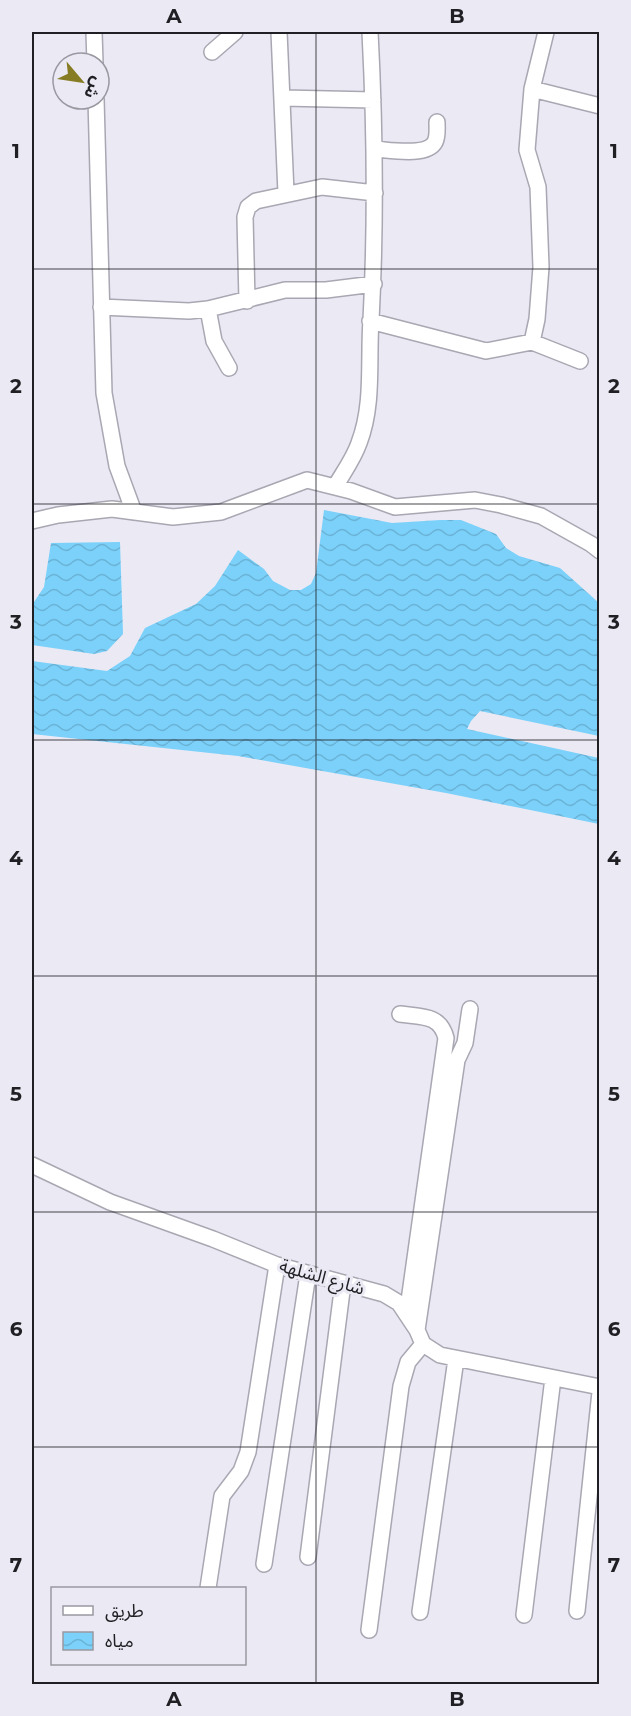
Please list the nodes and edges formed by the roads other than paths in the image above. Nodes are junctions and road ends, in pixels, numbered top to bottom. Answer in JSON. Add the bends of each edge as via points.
{"nodes":[{"id":1,"x":94,"y":32,"type":"edge"},
{"id":2,"x":235,"y":32,"type":"edge"},
{"id":3,"x":279,"y":32,"type":"edge"},
{"id":4,"x":370,"y":32,"type":"edge"},
{"id":5,"x":546,"y":32,"type":"edge"},
{"id":6,"x":95,"y":51,"type":"edge"},
{"id":7,"x":212,"y":52,"type":"dead end"},
{"id":8,"x":532,"y":89,"type":"junction"},
{"id":9,"x":283,"y":98,"type":"junction"},
{"id":10,"x":373,"y":100,"type":"junction"},
{"id":11,"x":600,"y":106,"type":"edge"},
{"id":12,"x":96,"y":111,"type":"edge"},
{"id":13,"x":437,"y":122,"type":"dead end"},
{"id":14,"x":375,"y":149,"type":"junction"},
{"id":15,"x":286,"y":193,"type":"junction"},
{"id":16,"x":375,"y":193,"type":"junction"},
{"id":17,"x":374,"y":284,"type":"junction"},
{"id":18,"x":247,"y":301,"type":"junction"},
{"id":19,"x":101,"y":307,"type":"junction"},
{"id":20,"x":208,"y":309,"type":"junction"},
{"id":21,"x":370,"y":321,"type":"junction"},
{"id":22,"x":532,"y":342,"type":"junction"},
{"id":23,"x":580,"y":361,"type":"dead end"},
{"id":24,"x":229,"y":368,"type":"dead end"},
{"id":25,"x":335,"y":487,"type":"junction"},
{"id":26,"x":134,"y":512,"type":"junction"},
{"id":27,"x":32,"y":521,"type":"edge"},
{"id":28,"x":600,"y":551,"type":"edge"},
{"id":29,"x":470,"y":1010,"type":"dead end"},
{"id":30,"x":400,"y":1014,"type":"dead end"},
{"id":31,"x":32,"y":1165,"type":"edge"},
{"id":32,"x":277,"y":1265,"type":"junction"},
{"id":33,"x":308,"y":1274,"type":"junction"},
{"id":34,"x":343,"y":1283,"type":"junction"},
{"id":35,"x":407,"y":1315,"type":"junction"},
{"id":36,"x":420,"y":1337,"type":"junction"},
{"id":37,"x":456,"y":1359,"type":"junction"},
{"id":38,"x":553,"y":1378,"type":"junction"},
{"id":39,"x":600,"y":1387,"type":"edge"},
{"id":40,"x":600,"y":1392,"type":"edge"},
{"id":41,"x":308,"y":1557,"type":"dead end"},
{"id":42,"x":264,"y":1564,"type":"dead end"},
{"id":43,"x":207,"y":1587,"type":"edge"},
{"id":44,"x":577,"y":1611,"type":"dead end"},
{"id":45,"x":420,"y":1612,"type":"dead end"},
{"id":46,"x":524,"y":1615,"type":"dead end"},
{"id":47,"x":369,"y":1630,"type":"dead end"}],
"edges":[{"from":1,"to":6,"type":"street"},
{"from":2,"to":7,"type":"street"},
{"from":3,"to":9,"type":"street"},
{"from":4,"to":10,"type":"street"},
{"from":5,"to":8,"type":"street"},
{"from":8,"to":11,"type":"street"},
{"from":8,"to":22,"type":"street","via":[[527,150],[538,187],[541,267]]},
{"from":9,"to":10,"type":"street"},
{"from":9,"to":15,"type":"street"},
{"from":10,"to":14,"type":"street"},
{"from":12,"to":19,"type":"street"},
{"from":13,"to":14,"type":"street","via":[[434,144],[428,149]]},
{"from":14,"to":16,"type":"street"},
{"from":15,"to":16,"type":"street","via":[[322,187]]},
{"from":15,"to":18,"type":"street","via":[[256,201],[244,217]]},
{"from":16,"to":17,"type":"street"},
{"from":17,"to":18,"type":"street","via":[[285,290]]},
{"from":17,"to":21,"type":"street"},
{"from":18,"to":20,"type":"street"},
{"from":19,"to":20,"type":"street"},
{"from":19,"to":26,"type":"street","via":[[104,393],[117,466]]},
{"from":20,"to":24,"type":"street","via":[[214,341]]},
{"from":21,"to":22,"type":"street","via":[[486,351]]},
{"from":21,"to":25,"type":"street","via":[[369,398],[359,443]]},
{"from":22,"to":23,"type":"street"},
{"from":25,"to":26,"type":"street","via":[[307,480],[221,512],[173,517]]},
{"from":25,"to":28,"type":"street","via":[[394,507],[475,500],[501,505],[541,516]]},
{"from":26,"to":27,"type":"street","via":[[100,510]]},
{"from":29,"to":36,"type":"street","via":[[465,1043],[457,1060]]},
{"from":30,"to":35,"type":"street","via":[[435,1020],[446,1038]]},
{"from":31,"to":32,"type":"street","name":"شارع الشلهة","via":[[110,1202]]},
{"from":32,"to":33,"type":"street","name":"شارع الشلهة"},
{"from":32,"to":43,"type":"street","via":[[248,1452],[241,1471],[222,1496]]},
{"from":33,"to":34,"type":"street","name":"شارع الشلهة"},
{"from":33,"to":42,"type":"street"},
{"from":34,"to":35,"type":"street","name":"شارع الشلهة","via":[[384,1294],[399,1303]]},
{"from":34,"to":41,"type":"street"},
{"from":35,"to":36,"type":"street","name":"شارع الشلهة"},
{"from":36,"to":37,"type":"street","name":"شارع الشلهة","via":[[440,1355]]},
{"from":36,"to":47,"type":"street","via":[[401,1386]]},
{"from":37,"to":38,"type":"street","name":"شارع الشلهة"},
{"from":37,"to":45,"type":"street"},
{"from":38,"to":39,"type":"street","name":"شارع الشلهة"},
{"from":38,"to":46,"type":"street"},
{"from":40,"to":44,"type":"street"}]}
